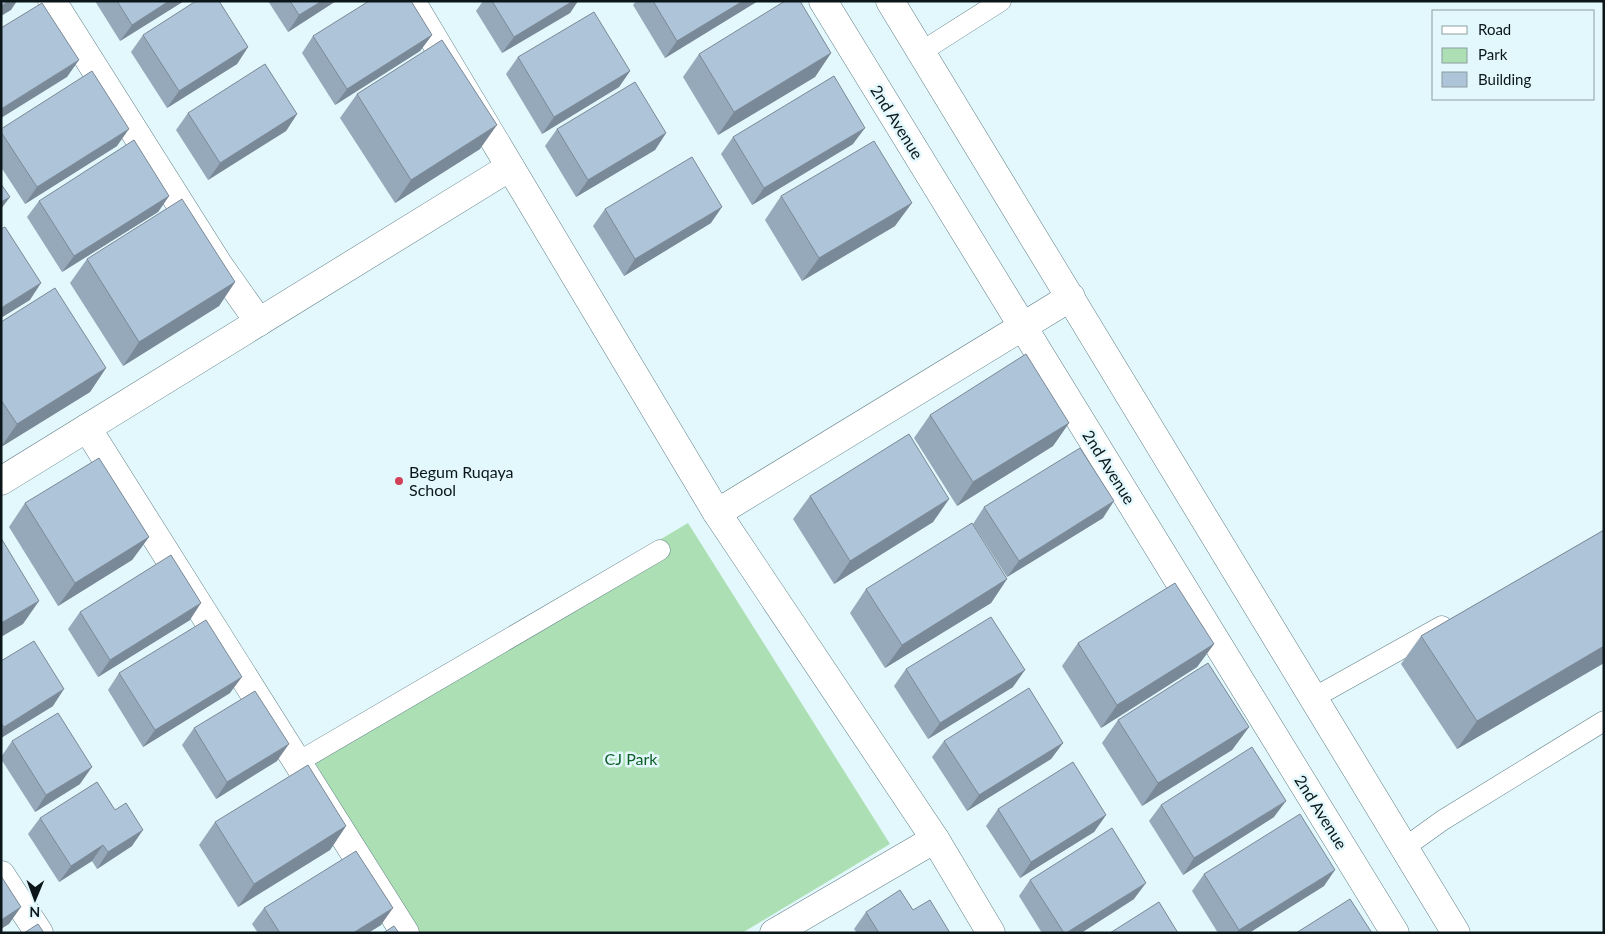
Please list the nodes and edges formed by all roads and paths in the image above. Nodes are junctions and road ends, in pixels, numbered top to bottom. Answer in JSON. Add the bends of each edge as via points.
{"nodes":[{"id":1,"x":52,"y":1,"type":"edge"},
{"id":2,"x":411,"y":1,"type":"edge"},
{"id":3,"x":823,"y":1,"type":"edge"},
{"id":4,"x":890,"y":1,"type":"edge"},
{"id":5,"x":1000,"y":1,"type":"edge"},
{"id":6,"x":921,"y":52,"type":"junction"},
{"id":7,"x":510,"y":167,"type":"junction"},
{"id":8,"x":1071,"y":298,"type":"junction"},
{"id":9,"x":259,"y":322,"type":"junction"},
{"id":10,"x":1023,"y":326,"type":"junction"},
{"id":11,"x":87,"y":428,"type":"junction"},
{"id":12,"x":1,"y":482,"type":"edge"},
{"id":13,"x":716,"y":513,"type":"junction"},
{"id":14,"x":660,"y":550,"type":"dead end"},
{"id":15,"x":1461,"y":615,"type":"edge"},
{"id":16,"x":1315,"y":697,"type":"junction"},
{"id":17,"x":1604,"y":721,"type":"edge"},
{"id":18,"x":298,"y":762,"type":"junction"},
{"id":19,"x":935,"y":839,"type":"junction"},
{"id":20,"x":1404,"y":848,"type":"junction"},
{"id":21,"x":1,"y":875,"type":"edge"},
{"id":22,"x":39,"y":933,"type":"edge"},
{"id":23,"x":405,"y":933,"type":"edge"},
{"id":24,"x":774,"y":933,"type":"edge"},
{"id":25,"x":991,"y":933,"type":"edge"},
{"id":26,"x":1395,"y":933,"type":"edge"},
{"id":27,"x":1456,"y":933,"type":"edge"}],
"edges":[{"from":1,"to":9,"type":"street","via":[[218,264]]},
{"from":2,"to":7,"type":"street"},
{"from":3,"to":10,"type":"street","name":"2nd Avenue"},
{"from":4,"to":6,"type":"street"},
{"from":5,"to":6,"type":"lane"},
{"from":6,"to":8,"type":"street"},
{"from":7,"to":9,"type":"street"},
{"from":7,"to":13,"type":"street"},
{"from":8,"to":10,"type":"street"},
{"from":8,"to":16,"type":"street"},
{"from":9,"to":11,"type":"street"},
{"from":10,"to":13,"type":"street"},
{"from":10,"to":26,"type":"street","name":"2nd Avenue"},
{"from":11,"to":12,"type":"street"},
{"from":11,"to":18,"type":"street"},
{"from":13,"to":19,"type":"street"},
{"from":14,"to":18,"type":"lane"},
{"from":15,"to":16,"type":"lane"},
{"from":16,"to":20,"type":"street"},
{"from":17,"to":20,"type":"lane","via":[[1443,820]]},
{"from":18,"to":23,"type":"street"},
{"from":19,"to":24,"type":"street"},
{"from":19,"to":25,"type":"street"},
{"from":20,"to":27,"type":"street"},
{"from":21,"to":22,"type":"street"}]}
